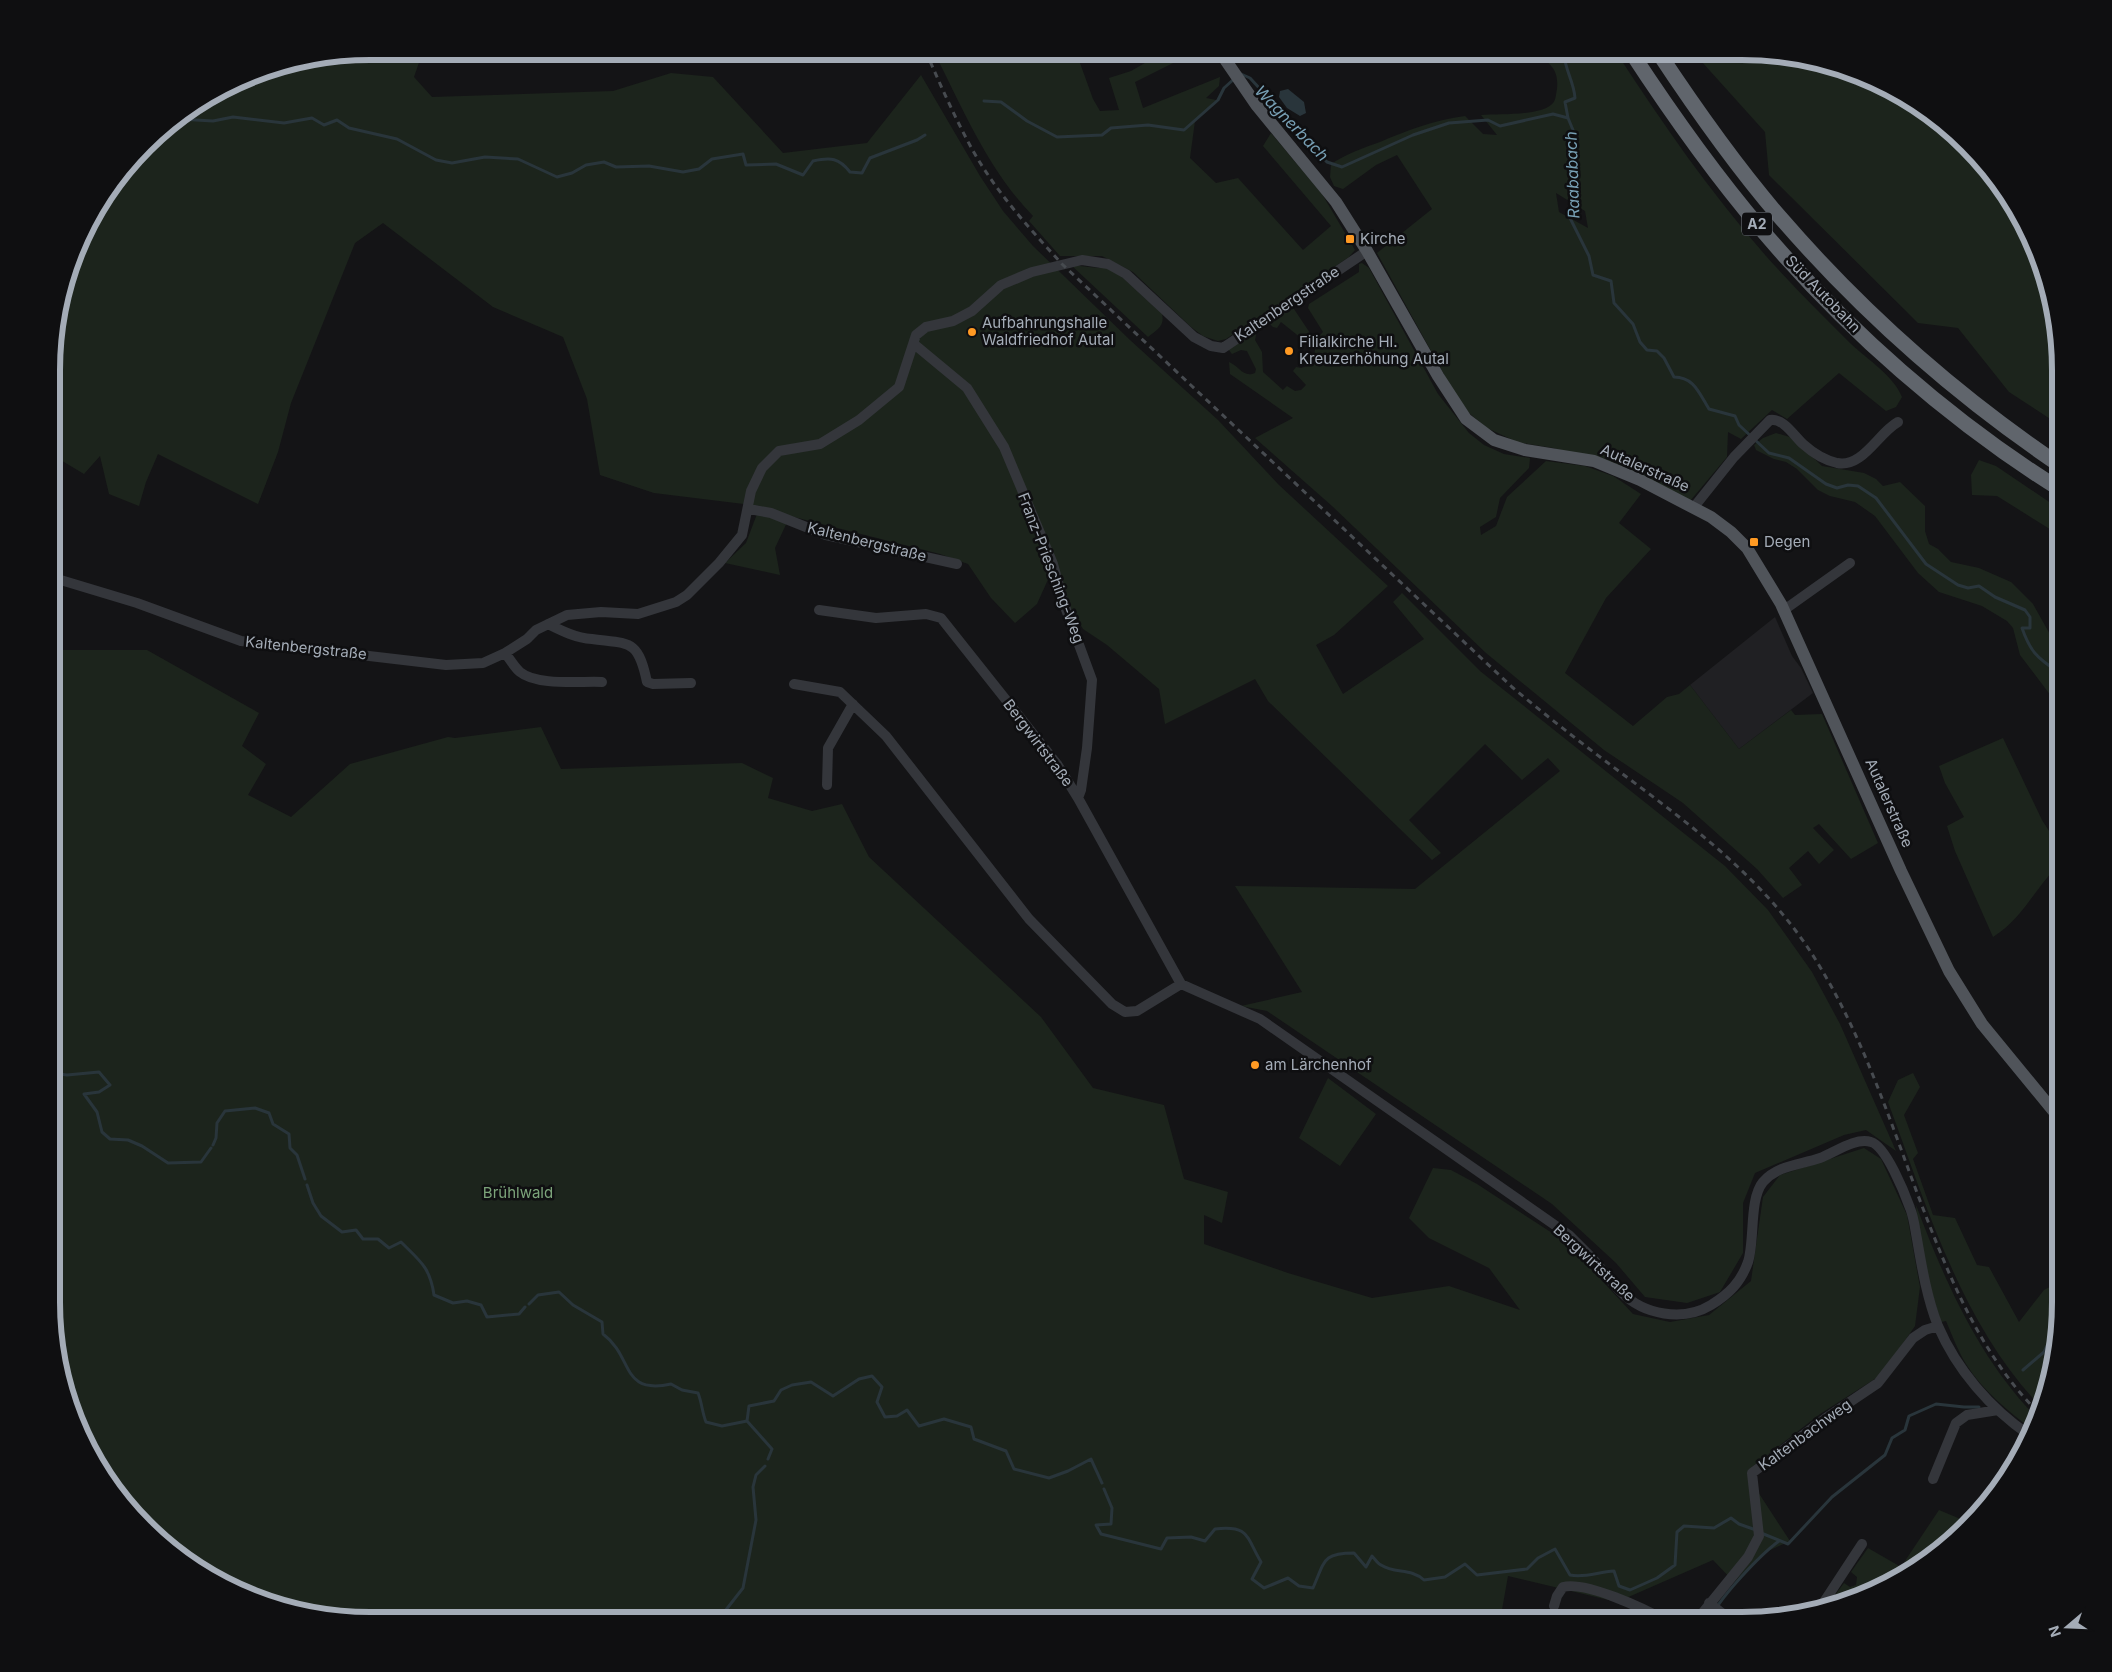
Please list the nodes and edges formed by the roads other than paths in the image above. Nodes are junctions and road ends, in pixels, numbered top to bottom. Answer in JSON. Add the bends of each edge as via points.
{"nodes":[{"id":1,"x":1225,"y":60,"type":"edge"},
{"id":2,"x":1637,"y":60,"type":"edge"},
{"id":3,"x":1663,"y":60,"type":"edge"},
{"id":4,"x":1367,"y":250,"type":"junction"},
{"id":5,"x":914,"y":344,"type":"junction"},
{"id":6,"x":1898,"y":422,"type":"dead end"},
{"id":7,"x":2052,"y":460,"type":"edge"},
{"id":8,"x":2052,"y":484,"type":"edge"},
{"id":9,"x":1694,"y":507,"type":"junction"},
{"id":10,"x":749,"y":508,"type":"junction"},
{"id":11,"x":1850,"y":563,"type":"dead end"},
{"id":12,"x":957,"y":564,"type":"dead end"},
{"id":13,"x":60,"y":580,"type":"edge"},
{"id":14,"x":819,"y":610,"type":"dead end"},
{"id":15,"x":1784,"y":610,"type":"junction"},
{"id":16,"x":548,"y":624,"type":"junction"},
{"id":17,"x":505,"y":653,"type":"junction"},
{"id":18,"x":602,"y":682,"type":"dead end"},
{"id":19,"x":691,"y":683,"type":"dead end"},
{"id":20,"x":794,"y":684,"type":"dead end"},
{"id":21,"x":853,"y":704,"type":"junction"},
{"id":22,"x":827,"y":785,"type":"dead end"},
{"id":23,"x":1078,"y":798,"type":"junction"},
{"id":24,"x":1181,"y":984,"type":"junction"},
{"id":25,"x":2052,"y":1109,"type":"edge"},
{"id":26,"x":1938,"y":1326,"type":"junction"},
{"id":27,"x":1998,"y":1410,"type":"junction"},
{"id":28,"x":2023,"y":1431,"type":"edge"},
{"id":29,"x":1933,"y":1478,"type":"dead end"},
{"id":30,"x":1862,"y":1544,"type":"dead end"},
{"id":31,"x":1825,"y":1600,"type":"edge"},
{"id":32,"x":1710,"y":1603,"type":"junction"},
{"id":33,"x":1554,"y":1606,"type":"dead end"},
{"id":34,"x":1647,"y":1612,"type":"edge"},
{"id":35,"x":1703,"y":1612,"type":"edge"},
{"id":36,"x":1721,"y":1612,"type":"edge"}],
"edges":[{"from":1,"to":4,"type":"main road","name":"Autalerstraße","via":[[1241,85],[1336,202]]},
{"from":2,"to":8,"type":"highway","name":"Süd Autobahn","number":"A2","via":[[1668,107],[1762,230],[1853,325],[1930,395],[1984,438]]},
{"from":3,"to":7,"type":"highway","name":"Süd Autobahn","number":"A2","via":[[1779,216],[1869,310],[1944,378]]},
{"from":4,"to":5,"type":"street","name":"Kaltenbergstraße","via":[[1223,348],[1194,337],[1126,274],[1108,264],[1082,260],[1032,272],[1001,285],[972,311],[953,321],[926,328],[916,335]]},
{"from":4,"to":9,"type":"main road","name":"Autalerstraße","via":[[1466,419],[1494,440],[1525,450],[1594,461]]},
{"from":5,"to":10,"type":"street","name":"Kaltenbergstraße","via":[[899,387],[859,420],[820,444],[779,451],[762,468],[751,491]]},
{"from":5,"to":23,"type":"street","name":"Franz-Priesching-Weg","via":[[967,388],[1004,447],[1053,564],[1092,680],[1087,748],[1082,790]]},
{"from":6,"to":9,"type":"street","via":[[1858,458],[1845,464],[1816,454],[1777,420],[1770,420],[1734,457]]},
{"from":9,"to":15,"type":"main road","name":"Autalerstraße","via":[[1731,532],[1747,548]]},
{"from":10,"to":12,"type":"street","name":"Kaltenbergstraße","via":[[826,534]]},
{"from":10,"to":16,"type":"street","name":"Kaltenbergstraße","via":[[742,535],[719,563],[676,602],[638,614],[579,612]]},
{"from":11,"to":15,"type":"street"},
{"from":13,"to":17,"type":"street","name":"Kaltenbergstraße","via":[[138,603],[241,641],[446,665],[483,663]]},
{"from":14,"to":23,"type":"street","name":"Bergwirtstraße","via":[[876,618],[926,614],[941,618],[1057,764]]},
{"from":15,"to":25,"type":"main road","name":"Autalerstraße","via":[[1950,973],[1982,1024]]},
{"from":16,"to":17,"type":"street","name":"Kaltenbergstraße"},
{"from":16,"to":19,"type":"street","via":[[590,639],[629,644],[644,663],[648,682]]},
{"from":17,"to":18,"type":"street","via":[[528,677]]},
{"from":20,"to":21,"type":"street","via":[[840,692]]},
{"from":21,"to":22,"type":"street","via":[[828,748]]},
{"from":21,"to":24,"type":"street","via":[[886,736],[1029,919],[1112,1004],[1125,1012],[1137,1011]]},
{"from":23,"to":24,"type":"street","name":"Bergwirtstraße"},
{"from":24,"to":26,"type":"street","name":"Bergwirtstraße","via":[[1267,1024],[1568,1234],[1622,1293],[1640,1306],[1661,1314],[1683,1315],[1706,1308],[1740,1282],[1753,1240],[1756,1196],[1770,1175],[1856,1142],[1871,1142],[1887,1158],[1911,1209],[1928,1295]]},
{"from":26,"to":27,"type":"street","name":"Bergwirtstraße","via":[[1952,1354],[1977,1390]]},
{"from":26,"to":32,"type":"street","name":"Kaltenbachweg","via":[[1913,1338],[1878,1384],[1752,1473],[1760,1536]]},
{"from":27,"to":28,"type":"street","name":"Bergwirtstraße"},
{"from":27,"to":29,"type":"street","via":[[1967,1415],[1956,1422]]},
{"from":30,"to":31,"type":"street"},
{"from":32,"to":35,"type":"street","name":"Kaltenbachweg"},
{"from":32,"to":36,"type":"street"},
{"from":33,"to":34,"type":"street","via":[[1563,1587],[1570,1585],[1587,1588]]}]}
